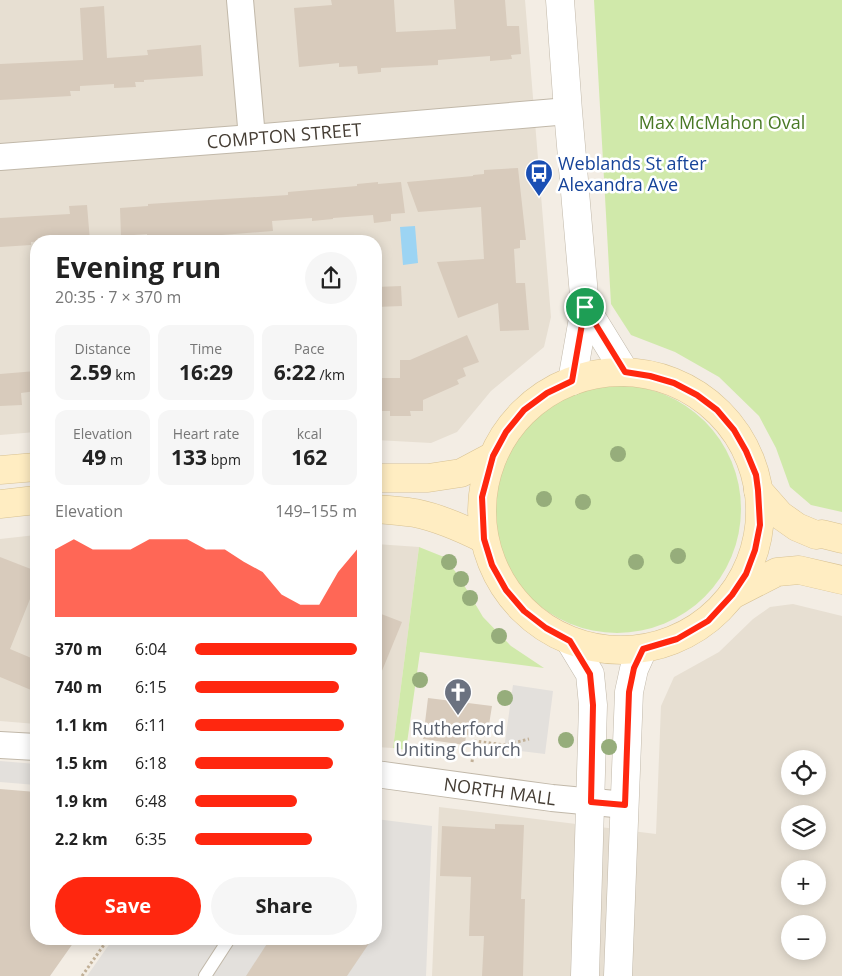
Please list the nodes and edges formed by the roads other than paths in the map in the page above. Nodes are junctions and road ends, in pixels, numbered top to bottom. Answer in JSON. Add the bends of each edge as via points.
{"nodes":[{"id":1,"x":240,"y":0,"type":"edge"},
{"id":2,"x":560,"y":0,"type":"edge"},
{"id":3,"x":568,"y":111,"type":"junction"},
{"id":4,"x":252,"y":138,"type":"junction"},
{"id":5,"x":0,"y":157,"type":"edge"},
{"id":6,"x":585,"y":307,"type":"junction"},
{"id":7,"x":625,"y":372,"type":"junction"},
{"id":8,"x":572,"y":381,"type":"junction"},
{"id":9,"x":493,"y":456,"type":"junction"},
{"id":10,"x":30,"y":468,"type":"edge"},
{"id":11,"x":0,"y":470,"type":"edge"},
{"id":12,"x":382,"y":478,"type":"edge"},
{"id":13,"x":758,"y":490,"type":"junction"},
{"id":14,"x":30,"y":501,"type":"edge"},
{"id":15,"x":0,"y":504,"type":"edge"},
{"id":16,"x":382,"y":510,"type":"edge"},
{"id":17,"x":484,"y":539,"type":"junction"},
{"id":18,"x":842,"y":539,"type":"edge"},
{"id":19,"x":842,"y":580,"type":"edge"},
{"id":20,"x":732,"y":595,"type":"junction"},
{"id":21,"x":570,"y":641,"type":"junction"},
{"id":22,"x":643,"y":649,"type":"junction"},
{"id":23,"x":0,"y":745,"type":"edge"},
{"id":24,"x":30,"y":747,"type":"edge"},
{"id":25,"x":382,"y":775,"type":"edge"},
{"id":26,"x":591,"y":802,"type":"junction"},
{"id":27,"x":625,"y":805,"type":"junction"},
{"id":28,"x":225,"y":945,"type":"edge"},
{"id":29,"x":205,"y":976,"type":"edge"},
{"id":30,"x":585,"y":976,"type":"edge"},
{"id":31,"x":618,"y":976,"type":"edge"}],
"edges":[{"from":1,"to":4,"type":"street"},
{"from":2,"to":3,"type":"street"},
{"from":3,"to":4,"type":"street","name":"COMPTON STREET"},
{"from":3,"to":6,"type":"street"},
{"from":4,"to":5,"type":"street","name":"COMPTON STREET"},
{"from":6,"to":7,"type":"street"},
{"from":6,"to":8,"type":"street"},
{"from":7,"to":8,"type":"main road"},
{"from":7,"to":13,"type":"main road","via":[[674,383],[717,410],[746,451]]},
{"from":8,"to":9,"type":"main road","via":[[547,393],[524,410],[506,432]]},
{"from":9,"to":12,"type":"main road","via":[[461,472],[428,478]]},
{"from":9,"to":17,"type":"main road","via":[[482,497]]},
{"from":10,"to":11,"type":"main road"},
{"from":13,"to":18,"type":"main road","via":[[780,515],[797,528]]},
{"from":13,"to":20,"type":"main road","via":[[760,525],[755,550],[746,574]]},
{"from":14,"to":15,"type":"main road"},
{"from":16,"to":17,"type":"main road","via":[[436,518]]},
{"from":17,"to":21,"type":"main road","via":[[492,565],[506,590],[524,611]]},
{"from":19,"to":20,"type":"main road","via":[[798,570],[777,572]]},
{"from":20,"to":22,"type":"main road","via":[[708,621],[677,639]]},
{"from":21,"to":22,"type":"main road","via":[[598,648]]},
{"from":21,"to":26,"type":"street","via":[[591,681]]},
{"from":22,"to":27,"type":"street","via":[[634,668],[629,692]]},
{"from":23,"to":24,"type":"street"},
{"from":25,"to":26,"type":"street","name":"NORTH MALL"},
{"from":26,"to":27,"type":"street","name":"NORTH MALL"},
{"from":26,"to":30,"type":"street"},
{"from":27,"to":31,"type":"street"},
{"from":28,"to":29,"type":"lane"}]}
